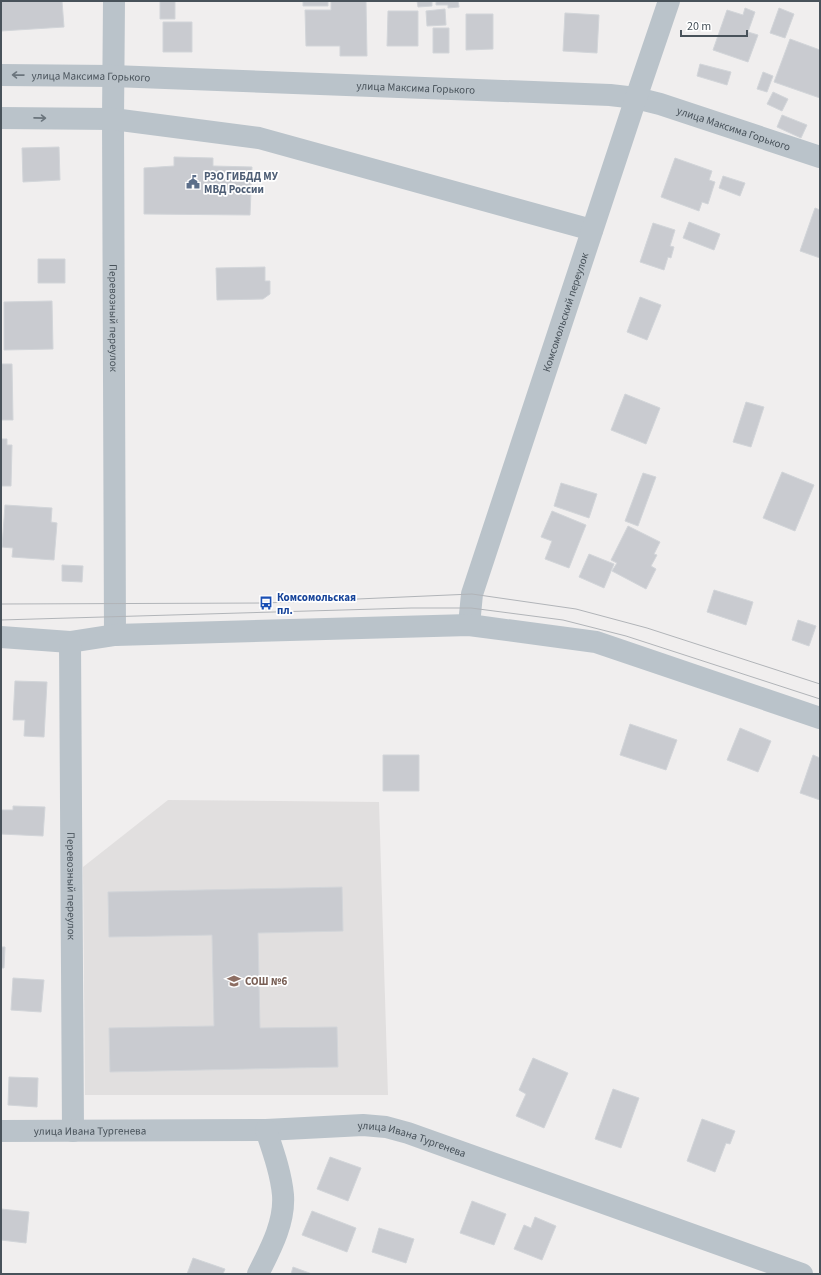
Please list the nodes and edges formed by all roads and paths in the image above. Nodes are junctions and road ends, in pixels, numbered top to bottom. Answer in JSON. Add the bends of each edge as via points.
{"nodes":[{"id":1,"x":114,"y":1,"type":"edge"},
{"id":2,"x":669,"y":1,"type":"edge"},
{"id":3,"x":1,"y":75,"type":"edge"},
{"id":4,"x":113,"y":76,"type":"junction"},
{"id":5,"x":636,"y":98,"type":"junction"},
{"id":6,"x":1,"y":118,"type":"edge"},
{"id":7,"x":113,"y":119,"type":"junction"},
{"id":8,"x":820,"y":157,"type":"edge"},
{"id":9,"x":592,"y":230,"type":"junction"},
{"id":10,"x":469,"y":625,"type":"junction"},
{"id":11,"x":115,"y":635,"type":"junction"},
{"id":12,"x":1,"y":637,"type":"edge"},
{"id":13,"x":70,"y":642,"type":"junction"},
{"id":14,"x":820,"y":718,"type":"edge"},
{"id":15,"x":266,"y":1130,"type":"junction"},
{"id":16,"x":1,"y":1131,"type":"edge"},
{"id":17,"x":73,"y":1131,"type":"junction"},
{"id":18,"x":258,"y":1274,"type":"edge"},
{"id":19,"x":802,"y":1274,"type":"edge"}],
"edges":[{"from":1,"to":4,"type":"street","name":"Перевозный переулок"},
{"from":2,"to":5,"type":"street","name":"Комсомольский переулок"},
{"from":4,"to":3,"type":"street","name":"улица Максима Горького","one_way":true},
{"from":4,"to":5,"type":"street","name":"улица Максима Горького"},
{"from":4,"to":7,"type":"street","name":"Перевозный переулок"},
{"from":5,"to":8,"type":"street","name":"улица Максима Горького"},
{"from":5,"to":9,"type":"street","name":"Комсомольский переулок"},
{"from":6,"to":7,"type":"street","one_way":true},
{"from":7,"to":9,"type":"street","via":[[259,138]]},
{"from":7,"to":11,"type":"street","name":"Перевозный переулок"},
{"from":9,"to":10,"type":"street","name":"Комсомольский переулок","via":[[472,594]]},
{"from":10,"to":11,"type":"street"},
{"from":10,"to":14,"type":"street","via":[[596,642]]},
{"from":11,"to":13,"type":"street"},
{"from":12,"to":13,"type":"street"},
{"from":13,"to":17,"type":"street","name":"Перевозный переулок"},
{"from":15,"to":17,"type":"street","name":"улица Ивана Тургенева"},
{"from":15,"to":18,"type":"street","via":[[279,1173],[283,1197],[280,1221],[272,1247]]},
{"from":15,"to":19,"type":"street","name":"улица Ивана Тургенева","via":[[363,1125],[386,1127],[415,1135]]},
{"from":16,"to":17,"type":"street","name":"улица Ивана Тургенева"}]}
